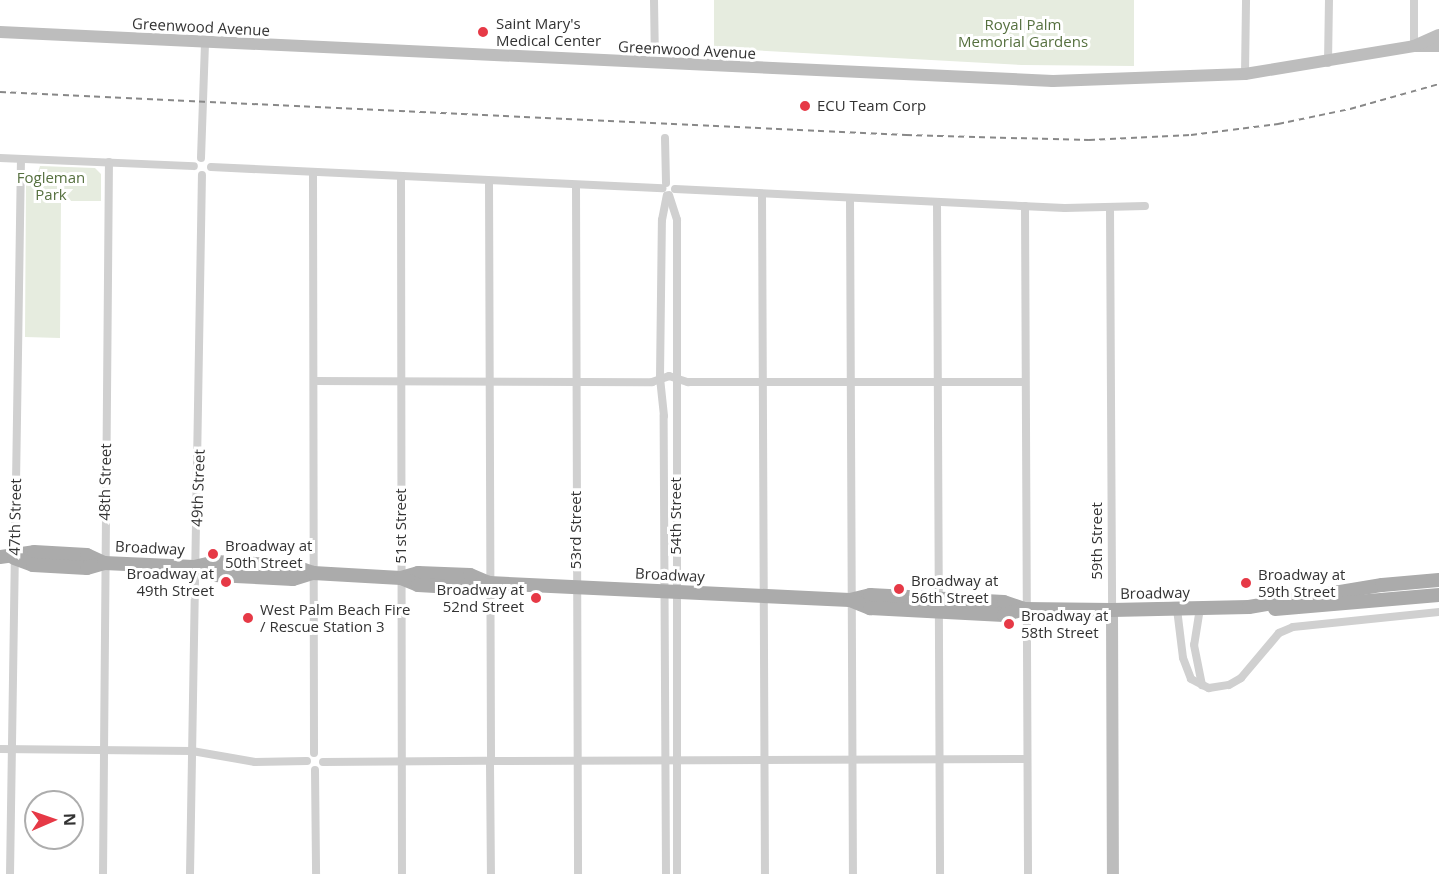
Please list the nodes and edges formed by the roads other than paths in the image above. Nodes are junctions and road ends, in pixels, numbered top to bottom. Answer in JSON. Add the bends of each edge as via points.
{"nodes":[{"id":1,"x":654,"y":0,"type":"edge"},
{"id":2,"x":1246,"y":0,"type":"edge"},
{"id":3,"x":1329,"y":0,"type":"edge"},
{"id":4,"x":1414,"y":0,"type":"edge"},
{"id":5,"x":0,"y":32,"type":"edge"},
{"id":6,"x":1439,"y":35,"type":"edge"},
{"id":7,"x":205,"y":42,"type":"junction"},
{"id":8,"x":1414,"y":46,"type":"junction"},
{"id":9,"x":1439,"y":46,"type":"edge"},
{"id":10,"x":654,"y":63,"type":"junction"},
{"id":11,"x":1328,"y":63,"type":"junction"},
{"id":12,"x":1245,"y":74,"type":"junction"},
{"id":13,"x":664,"y":138,"type":"dead end"},
{"id":14,"x":0,"y":158,"type":"edge"},
{"id":15,"x":201,"y":158,"type":"junction"},
{"id":16,"x":21,"y":159,"type":"junction"},
{"id":17,"x":109,"y":162,"type":"junction"},
{"id":18,"x":194,"y":166,"type":"junction"},
{"id":19,"x":211,"y":167,"type":"junction"},
{"id":20,"x":313,"y":173,"type":"junction"},
{"id":21,"x":202,"y":175,"type":"junction"},
{"id":22,"x":401,"y":177,"type":"junction"},
{"id":23,"x":489,"y":181,"type":"junction"},
{"id":24,"x":576,"y":185,"type":"junction"},
{"id":25,"x":668,"y":190,"type":"junction"},
{"id":26,"x":762,"y":194,"type":"junction"},
{"id":27,"x":850,"y":198,"type":"junction"},
{"id":28,"x":937,"y":202,"type":"junction"},
{"id":29,"x":1025,"y":206,"type":"junction"},
{"id":30,"x":1146,"y":206,"type":"dead end"},
{"id":31,"x":1110,"y":207,"type":"junction"},
{"id":32,"x":314,"y":381,"type":"junction"},
{"id":33,"x":401,"y":381,"type":"junction"},
{"id":34,"x":489,"y":381,"type":"junction"},
{"id":35,"x":577,"y":381,"type":"junction"},
{"id":36,"x":763,"y":381,"type":"junction"},
{"id":37,"x":851,"y":381,"type":"junction"},
{"id":38,"x":659,"y":382,"type":"junction"},
{"id":39,"x":681,"y":382,"type":"junction"},
{"id":40,"x":938,"y":382,"type":"junction"},
{"id":41,"x":1025,"y":382,"type":"junction"},
{"id":42,"x":7,"y":558,"type":"edge"},
{"id":43,"x":104,"y":563,"type":"junction"},
{"id":44,"x":194,"y":567,"type":"junction"},
{"id":45,"x":313,"y":573,"type":"junction"},
{"id":46,"x":401,"y":578,"type":"junction"},
{"id":47,"x":1439,"y":580,"type":"edge"},
{"id":48,"x":489,"y":583,"type":"junction"},
{"id":49,"x":576,"y":586,"type":"junction"},
{"id":50,"x":670,"y":592,"type":"junction"},
{"id":51,"x":1439,"y":595,"type":"edge"},
{"id":52,"x":762,"y":596,"type":"junction"},
{"id":53,"x":850,"y":600,"type":"junction"},
{"id":54,"x":937,"y":605,"type":"junction"},
{"id":55,"x":1250,"y":607,"type":"junction"},
{"id":56,"x":1200,"y":608,"type":"junction"},
{"id":57,"x":1024,"y":609,"type":"junction"},
{"id":58,"x":1177,"y":609,"type":"junction"},
{"id":59,"x":1112,"y":610,"type":"junction"},
{"id":60,"x":1439,"y":612,"type":"edge"},
{"id":61,"x":1202,"y":686,"type":"junction"},
{"id":62,"x":0,"y":750,"type":"edge"},
{"id":63,"x":12,"y":750,"type":"junction"},
{"id":64,"x":104,"y":750,"type":"junction"},
{"id":65,"x":192,"y":751,"type":"junction"},
{"id":66,"x":314,"y":753,"type":"junction"},
{"id":67,"x":664,"y":759,"type":"junction"},
{"id":68,"x":678,"y":759,"type":"junction"},
{"id":69,"x":1027,"y":759,"type":"junction"},
{"id":70,"x":765,"y":760,"type":"junction"},
{"id":71,"x":853,"y":760,"type":"junction"},
{"id":72,"x":939,"y":760,"type":"junction"},
{"id":73,"x":307,"y":761,"type":"junction"},
{"id":74,"x":490,"y":761,"type":"junction"},
{"id":75,"x":578,"y":761,"type":"junction"},
{"id":76,"x":323,"y":762,"type":"junction"},
{"id":77,"x":400,"y":762,"type":"junction"},
{"id":78,"x":315,"y":770,"type":"junction"},
{"id":79,"x":10,"y":874,"type":"edge"},
{"id":80,"x":103,"y":874,"type":"edge"},
{"id":81,"x":190,"y":874,"type":"edge"},
{"id":82,"x":316,"y":874,"type":"edge"},
{"id":83,"x":402,"y":874,"type":"edge"},
{"id":84,"x":491,"y":874,"type":"edge"},
{"id":85,"x":578,"y":874,"type":"edge"},
{"id":86,"x":666,"y":874,"type":"edge"},
{"id":87,"x":677,"y":874,"type":"edge"},
{"id":88,"x":765,"y":874,"type":"edge"},
{"id":89,"x":854,"y":874,"type":"edge"},
{"id":90,"x":940,"y":874,"type":"edge"},
{"id":91,"x":1028,"y":874,"type":"edge"},
{"id":92,"x":1113,"y":874,"type":"edge"}],
"edges":[{"from":1,"to":10,"type":"street"},
{"from":2,"to":12,"type":"street"},
{"from":3,"to":11,"type":"street"},
{"from":4,"to":8,"type":"street"},
{"from":5,"to":7,"type":"main road","name":"Greenwood Avenue"},
{"from":6,"to":8,"type":"main road"},
{"from":7,"to":10,"type":"main road","name":"Greenwood Avenue"},
{"from":7,"to":15,"type":"street"},
{"from":8,"to":9,"type":"main road"},
{"from":8,"to":11,"type":"main road","name":"Greenwood Avenue"},
{"from":10,"to":12,"type":"main road","name":"Greenwood Avenue","via":[[1053,81]]},
{"from":11,"to":12,"type":"main road","name":"Greenwood Avenue"},
{"from":13,"to":25,"type":"street","name":"54th Street"},
{"from":14,"to":16,"type":"street"},
{"from":15,"to":18,"type":"street"},
{"from":15,"to":19,"type":"street","via":[[208,160]]},
{"from":16,"to":17,"type":"street"},
{"from":16,"to":42,"type":"street","name":"47th Street"},
{"from":17,"to":18,"type":"street"},
{"from":17,"to":43,"type":"street","name":"48th Street"},
{"from":18,"to":21,"type":"street"},
{"from":19,"to":20,"type":"street"},
{"from":19,"to":21,"type":"street"},
{"from":20,"to":22,"type":"street"},
{"from":20,"to":32,"type":"street"},
{"from":21,"to":44,"type":"street","name":"49th Street","via":[[199,520]]},
{"from":22,"to":23,"type":"street"},
{"from":22,"to":33,"type":"street","name":"51st Street"},
{"from":23,"to":24,"type":"street"},
{"from":23,"to":34,"type":"street"},
{"from":24,"to":25,"type":"street"},
{"from":24,"to":35,"type":"street","name":"53rd Street"},
{"from":25,"to":26,"type":"street"},
{"from":25,"to":38,"type":"street","name":"54th Street","via":[[662,220]]},
{"from":25,"to":39,"type":"street","name":"54th Street","via":[[677,220]]},
{"from":26,"to":27,"type":"street"},
{"from":26,"to":36,"type":"street"},
{"from":27,"to":28,"type":"street"},
{"from":27,"to":37,"type":"street"},
{"from":28,"to":29,"type":"street"},
{"from":28,"to":40,"type":"street"},
{"from":29,"to":31,"type":"street"},
{"from":29,"to":41,"type":"street"},
{"from":30,"to":31,"type":"street"},
{"from":31,"to":59,"type":"street","name":"59th Street"},
{"from":32,"to":33,"type":"street"},
{"from":32,"to":45,"type":"street"},
{"from":33,"to":34,"type":"street"},
{"from":33,"to":46,"type":"street","name":"51st Street"},
{"from":34,"to":35,"type":"street"},
{"from":34,"to":48,"type":"street"},
{"from":35,"to":38,"type":"street"},
{"from":35,"to":49,"type":"street","name":"53rd Street"},
{"from":36,"to":37,"type":"street"},
{"from":36,"to":39,"type":"street"},
{"from":36,"to":52,"type":"street"},
{"from":37,"to":40,"type":"street"},
{"from":37,"to":53,"type":"street"},
{"from":38,"to":39,"type":"street"},
{"from":38,"to":50,"type":"street","name":"54th Street"},
{"from":39,"to":50,"type":"street","name":"54th Street"},
{"from":40,"to":41,"type":"street"},
{"from":40,"to":54,"type":"street"},
{"from":41,"to":57,"type":"street"},
{"from":42,"to":43,"type":"main road","name":"Broadway","via":[[40,553],[87,555]]},
{"from":42,"to":63,"type":"street","name":"47th Street"},
{"from":43,"to":44,"type":"main road","name":"Broadway"},
{"from":43,"to":64,"type":"street","name":"48th Street"},
{"from":44,"to":45,"type":"main road","name":"Broadway","via":[[215,574],[293,579]]},
{"from":44,"to":65,"type":"street","name":"49th Street"},
{"from":45,"to":46,"type":"main road","name":"Broadway"},
{"from":45,"to":66,"type":"street"},
{"from":46,"to":48,"type":"main road","name":"Broadway","via":[[418,573],[461,575]]},
{"from":46,"to":77,"type":"street","name":"51st Street"},
{"from":47,"to":55,"type":"main road","name":"Broadway","via":[[1382,585]]},
{"from":48,"to":49,"type":"main road","name":"Broadway"},
{"from":48,"to":74,"type":"street"},
{"from":49,"to":50,"type":"main road","name":"Broadway"},
{"from":49,"to":75,"type":"street","name":"53rd Street"},
{"from":50,"to":52,"type":"main road","name":"Broadway"},
{"from":50,"to":67,"type":"street","name":"54th Street"},
{"from":50,"to":68,"type":"street","name":"54th Street"},
{"from":51,"to":55,"type":"main road","name":"Broadway","via":[[1255,610]]},
{"from":52,"to":53,"type":"main road","name":"Broadway"},
{"from":52,"to":70,"type":"street"},
{"from":53,"to":54,"type":"main road","name":"Broadway","via":[[870,608]]},
{"from":53,"to":71,"type":"street"},
{"from":54,"to":57,"type":"main road","name":"Broadway","via":[[1004,615]]},
{"from":54,"to":72,"type":"street"},
{"from":55,"to":56,"type":"main road","name":"Broadway"},
{"from":56,"to":58,"type":"main road","name":"Broadway"},
{"from":56,"to":61,"type":"street","via":[[1194,645]]},
{"from":57,"to":59,"type":"main road","name":"Broadway"},
{"from":57,"to":69,"type":"street"},
{"from":58,"to":59,"type":"main road","name":"Broadway"},
{"from":58,"to":61,"type":"street","via":[[1183,658],[1191,679]]},
{"from":59,"to":92,"type":"main road","name":"59th Street"},
{"from":60,"to":61,"type":"street","via":[[1293,627],[1279,633],[1241,678],[1229,685]]},
{"from":62,"to":63,"type":"street"},
{"from":63,"to":64,"type":"street"},
{"from":63,"to":79,"type":"street","name":"47th Street"},
{"from":64,"to":65,"type":"street"},
{"from":64,"to":80,"type":"street","name":"48th Street"},
{"from":65,"to":73,"type":"street","via":[[255,762]]},
{"from":65,"to":81,"type":"street","name":"49th Street"},
{"from":66,"to":73,"type":"street"},
{"from":66,"to":76,"type":"street","via":[[321,755]]},
{"from":67,"to":68,"type":"street"},
{"from":67,"to":75,"type":"street"},
{"from":67,"to":86,"type":"street","name":"54th Street"},
{"from":68,"to":70,"type":"street"},
{"from":68,"to":87,"type":"street","name":"54th Street"},
{"from":69,"to":72,"type":"street"},
{"from":69,"to":91,"type":"street"},
{"from":70,"to":71,"type":"street"},
{"from":70,"to":88,"type":"street"},
{"from":71,"to":72,"type":"street"},
{"from":71,"to":89,"type":"street"},
{"from":72,"to":90,"type":"street"},
{"from":73,"to":78,"type":"street"},
{"from":74,"to":75,"type":"street"},
{"from":74,"to":77,"type":"street"},
{"from":74,"to":84,"type":"street"},
{"from":75,"to":85,"type":"street","name":"53rd Street"},
{"from":76,"to":77,"type":"street"},
{"from":76,"to":78,"type":"street"},
{"from":77,"to":83,"type":"street","name":"51st Street"},
{"from":78,"to":82,"type":"street"}]}
